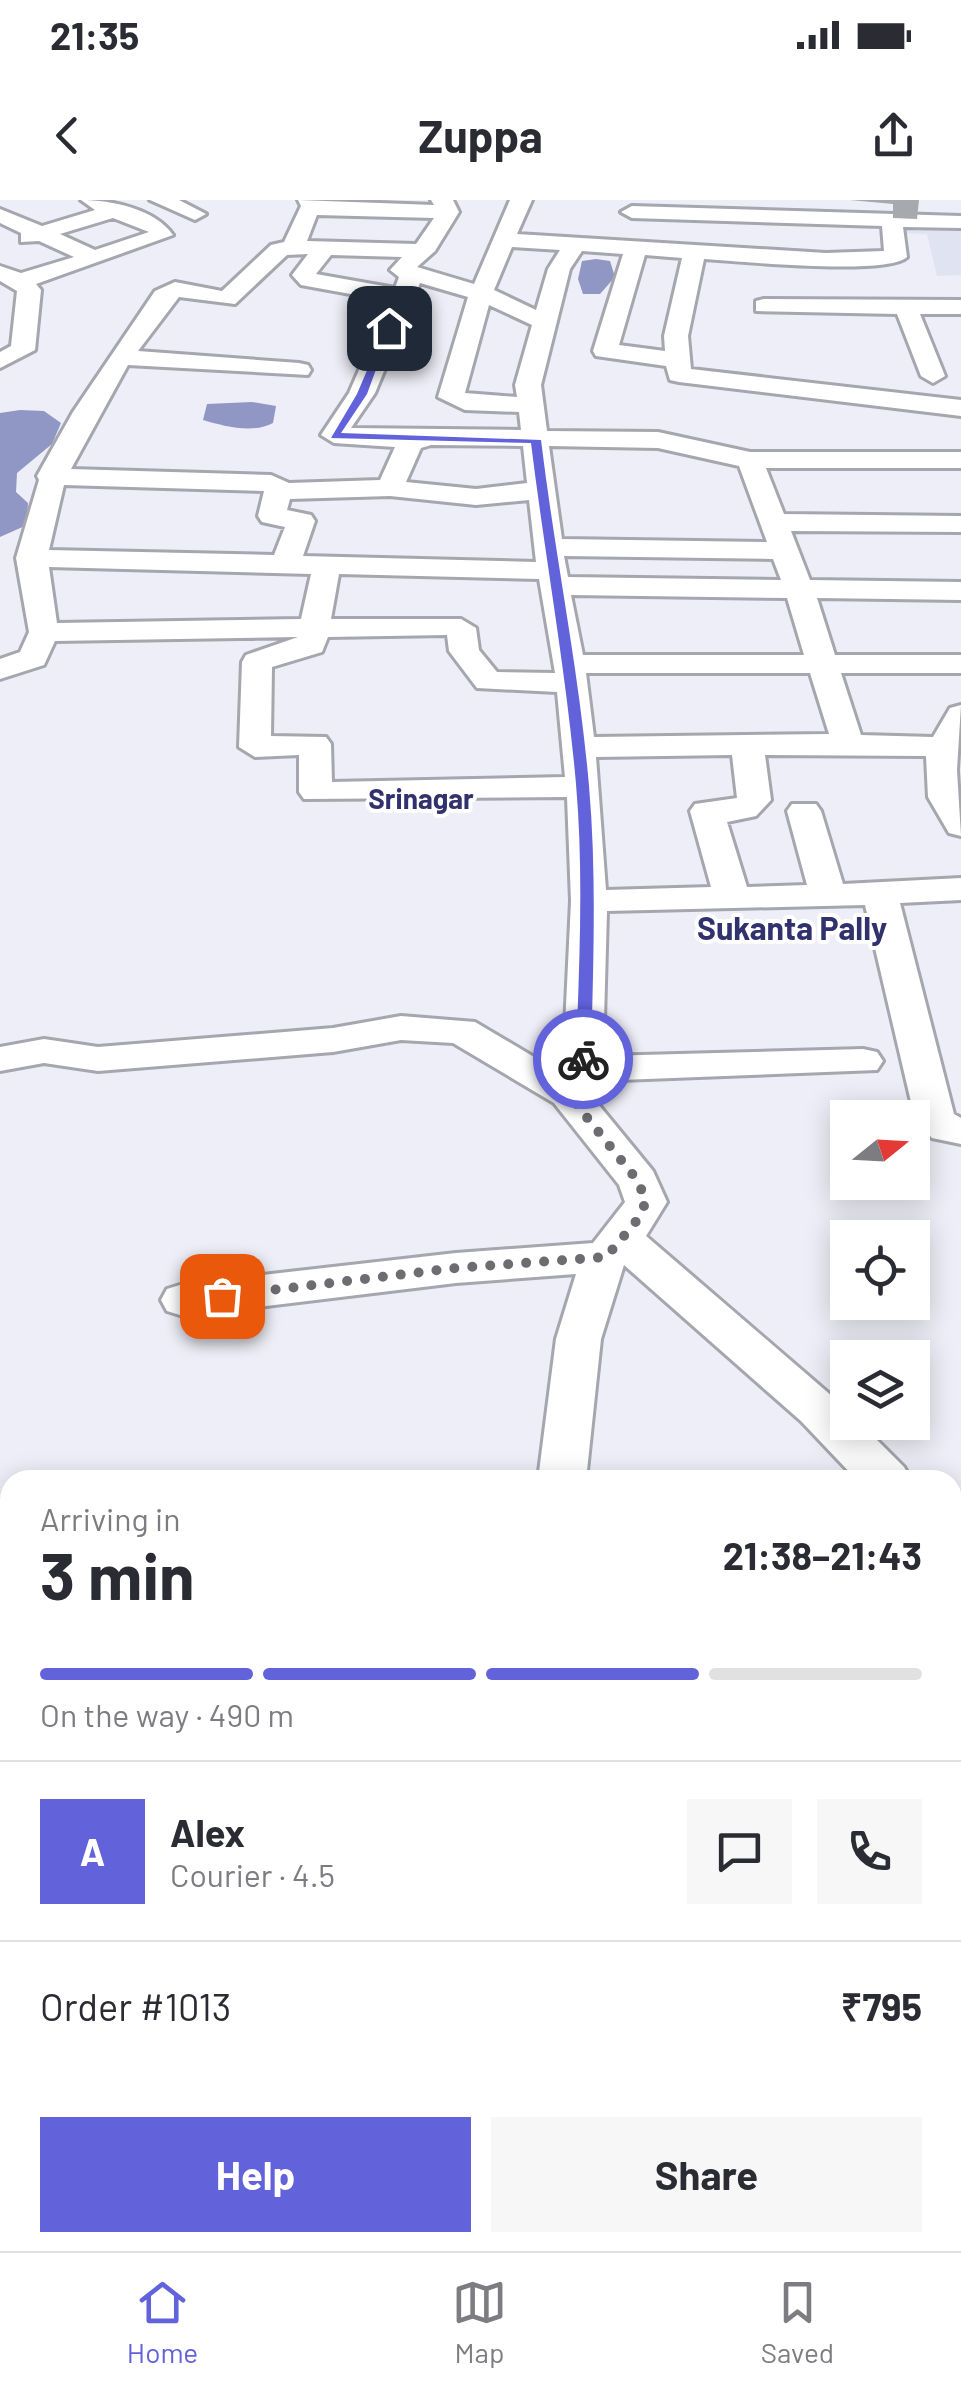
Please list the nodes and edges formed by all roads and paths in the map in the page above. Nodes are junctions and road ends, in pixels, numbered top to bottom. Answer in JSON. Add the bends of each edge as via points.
{"nodes":[{"id":1,"x":92,"y":200,"type":"edge"},
{"id":2,"x":161,"y":200,"type":"edge"},
{"id":3,"x":521,"y":200,"type":"edge"},
{"id":4,"x":311,"y":204,"type":"edge"},
{"id":5,"x":386,"y":205,"type":"edge"},
{"id":6,"x":445,"y":206,"type":"edge"},
{"id":7,"x":632,"y":206,"type":"edge"},
{"id":8,"x":701,"y":207,"type":"edge"},
{"id":9,"x":114,"y":211,"type":"junction"},
{"id":10,"x":194,"y":214,"type":"dead end"},
{"id":11,"x":0,"y":215,"type":"edge"},
{"id":12,"x":840,"y":221,"type":"junction"},
{"id":13,"x":961,"y":222,"type":"edge"},
{"id":14,"x":892,"y":223,"type":"junction"},
{"id":15,"x":40,"y":234,"type":"junction"},
{"id":16,"x":505,"y":240,"type":"junction"},
{"id":17,"x":13,"y":242,"type":"dead end"},
{"id":18,"x":574,"y":246,"type":"junction"},
{"id":19,"x":294,"y":247,"type":"junction"},
{"id":20,"x":326,"y":248,"type":"junction"},
{"id":21,"x":373,"y":249,"type":"junction"},
{"id":22,"x":627,"y":249,"type":"junction"},
{"id":23,"x":694,"y":254,"type":"junction"},
{"id":24,"x":94,"y":258,"type":"junction"},
{"id":25,"x":837,"y":258,"type":"junction"},
{"id":26,"x":412,"y":273,"type":"junction"},
{"id":27,"x":10,"y":277,"type":"edge"},
{"id":28,"x":820,"y":282,"type":"dead end"},
{"id":29,"x":890,"y":282,"type":"dead end"},
{"id":30,"x":481,"y":293,"type":"junction"},
{"id":31,"x":228,"y":299,"type":"junction"},
{"id":32,"x":764,"y":306,"type":"dead end"},
{"id":33,"x":906,"y":307,"type":"junction"},
{"id":34,"x":961,"y":307,"type":"edge"},
{"id":35,"x":542,"y":321,"type":"junction"},
{"id":36,"x":212,"y":323,"type":"dead end"},
{"id":37,"x":122,"y":357,"type":"junction"},
{"id":38,"x":678,"y":360,"type":"junction"},
{"id":39,"x":0,"y":361,"type":"edge"},
{"id":40,"x":300,"y":370,"type":"dead end"},
{"id":41,"x":934,"y":376,"type":"dead end"},
{"id":42,"x":530,"y":405,"type":"junction"},
{"id":43,"x":951,"y":406,"type":"edge"},
{"id":44,"x":415,"y":440,"type":"junction"},
{"id":45,"x":536,"y":440,"type":"junction"},
{"id":46,"x":750,"y":460,"type":"junction"},
{"id":47,"x":960,"y":461,"type":"edge"},
{"id":48,"x":50,"y":476,"type":"junction"},
{"id":49,"x":390,"y":488,"type":"junction"},
{"id":50,"x":542,"y":490,"type":"junction"},
{"id":51,"x":278,"y":491,"type":"junction"},
{"id":52,"x":770,"y":522,"type":"junction"},
{"id":53,"x":961,"y":524,"type":"edge"},
{"id":54,"x":783,"y":551,"type":"junction"},
{"id":55,"x":30,"y":558,"type":"junction"},
{"id":56,"x":286,"y":563,"type":"junction"},
{"id":57,"x":327,"y":564,"type":"junction"},
{"id":58,"x":553,"y":568,"type":"junction"},
{"id":59,"x":799,"y":588,"type":"junction"},
{"id":60,"x":961,"y":590,"type":"edge"},
{"id":61,"x":316,"y":628,"type":"junction"},
{"id":62,"x":44,"y":632,"type":"junction"},
{"id":63,"x":820,"y":663,"type":"junction"},
{"id":64,"x":961,"y":664,"type":"edge"},
{"id":65,"x":0,"y":670,"type":"edge"},
{"id":66,"x":570,"y":674,"type":"junction"},
{"id":67,"x":961,"y":714,"type":"edge"},
{"id":68,"x":848,"y":744,"type":"junction"},
{"id":69,"x":746,"y":745,"type":"junction"},
{"id":70,"x":578,"y":747,"type":"junction"},
{"id":71,"x":944,"y":747,"type":"junction"},
{"id":72,"x":582,"y":787,"type":"junction"},
{"id":73,"x":804,"y":812,"type":"dead end"},
{"id":74,"x":961,"y":826,"type":"edge"},
{"id":75,"x":961,"y":889,"type":"edge"},
{"id":76,"x":880,"y":894,"type":"junction"},
{"id":77,"x":828,"y":895,"type":"junction"},
{"id":78,"x":732,"y":897,"type":"junction"},
{"id":79,"x":588,"y":901,"type":"junction"},
{"id":80,"x":0,"y":1058,"type":"edge"},
{"id":81,"x":863,"y":1061,"type":"dead end"},
{"id":82,"x":576,"y":1081,"type":"junction"},
{"id":83,"x":961,"y":1132,"type":"edge"},
{"id":84,"x":622,"y":1239,"type":"junction"},
{"id":85,"x":183,"y":1300,"type":"dead end"},
{"id":86,"x":563,"y":1470,"type":"edge"},
{"id":87,"x":876,"y":1470,"type":"edge"}],
"edges":[{"from":1,"to":9,"type":"street"},
{"from":2,"to":10,"type":"street"},
{"from":3,"to":16,"type":"street"},
{"from":4,"to":5,"type":"street"},
{"from":4,"to":19,"type":"street"},
{"from":5,"to":6,"type":"street"},
{"from":5,"to":21,"type":"street"},
{"from":6,"to":26,"type":"street"},
{"from":7,"to":8,"type":"street"},
{"from":7,"to":22,"type":"street"},
{"from":8,"to":12,"type":"street"},
{"from":9,"to":15,"type":"street"},
{"from":9,"to":24,"type":"street","via":[[154,225],[162,235]]},
{"from":11,"to":15,"type":"street"},
{"from":12,"to":14,"type":"street"},
{"from":12,"to":25,"type":"street"},
{"from":13,"to":14,"type":"street"},
{"from":14,"to":25,"type":"street","via":[[896,257]]},
{"from":15,"to":17,"type":"street"},
{"from":15,"to":24,"type":"street"},
{"from":16,"to":18,"type":"street"},
{"from":16,"to":30,"type":"street"},
{"from":18,"to":22,"type":"street"},
{"from":18,"to":35,"type":"street"},
{"from":19,"to":20,"type":"street"},
{"from":19,"to":31,"type":"street","via":[[279,250]]},
{"from":20,"to":21,"type":"street"},
{"from":20,"to":26,"type":"street","via":[[303,276]]},
{"from":21,"to":26,"type":"street"},
{"from":22,"to":23,"type":"street"},
{"from":22,"to":38,"type":"street","via":[[605,351]]},
{"from":23,"to":25,"type":"street"},
{"from":23,"to":38,"type":"street","via":[[676,336]]},
{"from":24,"to":27,"type":"street"},
{"from":26,"to":30,"type":"street"},
{"from":26,"to":44,"type":"street","via":[[362,394],[334,436]]},
{"from":27,"to":39,"type":"street","via":[[29,290],[24,350]]},
{"from":28,"to":29,"type":"street"},
{"from":30,"to":35,"type":"street"},
{"from":30,"to":42,"type":"street","via":[[451,397]]},
{"from":31,"to":36,"type":"street"},
{"from":31,"to":37,"type":"street","via":[[175,288],[162,296]]},
{"from":32,"to":33,"type":"street"},
{"from":33,"to":34,"type":"street"},
{"from":33,"to":41,"type":"street"},
{"from":35,"to":42,"type":"street"},
{"from":37,"to":40,"type":"street"},
{"from":37,"to":48,"type":"street","via":[[78,416]]},
{"from":38,"to":43,"type":"street","via":[[679,375]]},
{"from":42,"to":45,"type":"street"},
{"from":43,"to":47,"type":"street"},
{"from":44,"to":45,"type":"street"},
{"from":44,"to":49,"type":"street"},
{"from":45,"to":46,"type":"street","via":[[671,441]]},
{"from":45,"to":50,"type":"street"},
{"from":46,"to":47,"type":"street"},
{"from":46,"to":52,"type":"street"},
{"from":48,"to":51,"type":"street","via":[[270,483]]},
{"from":48,"to":55,"type":"street"},
{"from":49,"to":50,"type":"street","via":[[476,497]]},
{"from":49,"to":51,"type":"street"},
{"from":50,"to":58,"type":"street"},
{"from":51,"to":56,"type":"street","via":[[272,516],[301,521]]},
{"from":52,"to":53,"type":"street"},
{"from":52,"to":54,"type":"street"},
{"from":54,"to":58,"type":"street"},
{"from":54,"to":59,"type":"street"},
{"from":55,"to":56,"type":"street"},
{"from":55,"to":62,"type":"street","via":[[29,599]]},
{"from":56,"to":57,"type":"street"},
{"from":57,"to":58,"type":"street"},
{"from":57,"to":61,"type":"street"},
{"from":58,"to":59,"type":"street"},
{"from":58,"to":66,"type":"street"},
{"from":59,"to":60,"type":"street"},
{"from":59,"to":63,"type":"street"},
{"from":61,"to":62,"type":"street"},
{"from":61,"to":66,"type":"street","via":[[460,628],[464,651],[488,681]]},
{"from":61,"to":72,"type":"street","via":[[311,646],[257,662],[255,746],[316,744],[316,792]]},
{"from":62,"to":65,"type":"street","via":[[33,658]]},
{"from":63,"to":64,"type":"street"},
{"from":63,"to":66,"type":"street"},
{"from":63,"to":68,"type":"street"},
{"from":66,"to":70,"type":"street"},
{"from":67,"to":71,"type":"street"},
{"from":68,"to":69,"type":"street"},
{"from":68,"to":71,"type":"street"},
{"from":69,"to":70,"type":"street"},
{"from":69,"to":78,"type":"street","via":[[754,800],[734,812],[707,810]]},
{"from":70,"to":72,"type":"street"},
{"from":71,"to":74,"type":"street","via":[[938,760],[946,804]]},
{"from":72,"to":79,"type":"street"},
{"from":73,"to":77,"type":"street"},
{"from":75,"to":76,"type":"street"},
{"from":76,"to":77,"type":"street"},
{"from":76,"to":83,"type":"street","via":[[935,1119]]},
{"from":77,"to":78,"type":"street"},
{"from":78,"to":79,"type":"street"},
{"from":79,"to":82,"type":"street"},
{"from":80,"to":82,"type":"street","via":[[44,1051],[98,1059],[395,1030],[461,1030]]},
{"from":81,"to":82,"type":"street"},
{"from":82,"to":84,"type":"street","via":[[646,1202]]},
{"from":84,"to":85,"type":"street","via":[[456,1268]]},
{"from":84,"to":86,"type":"street","via":[[578,1342]]},
{"from":84,"to":87,"type":"street","via":[[817,1409]]}]}
